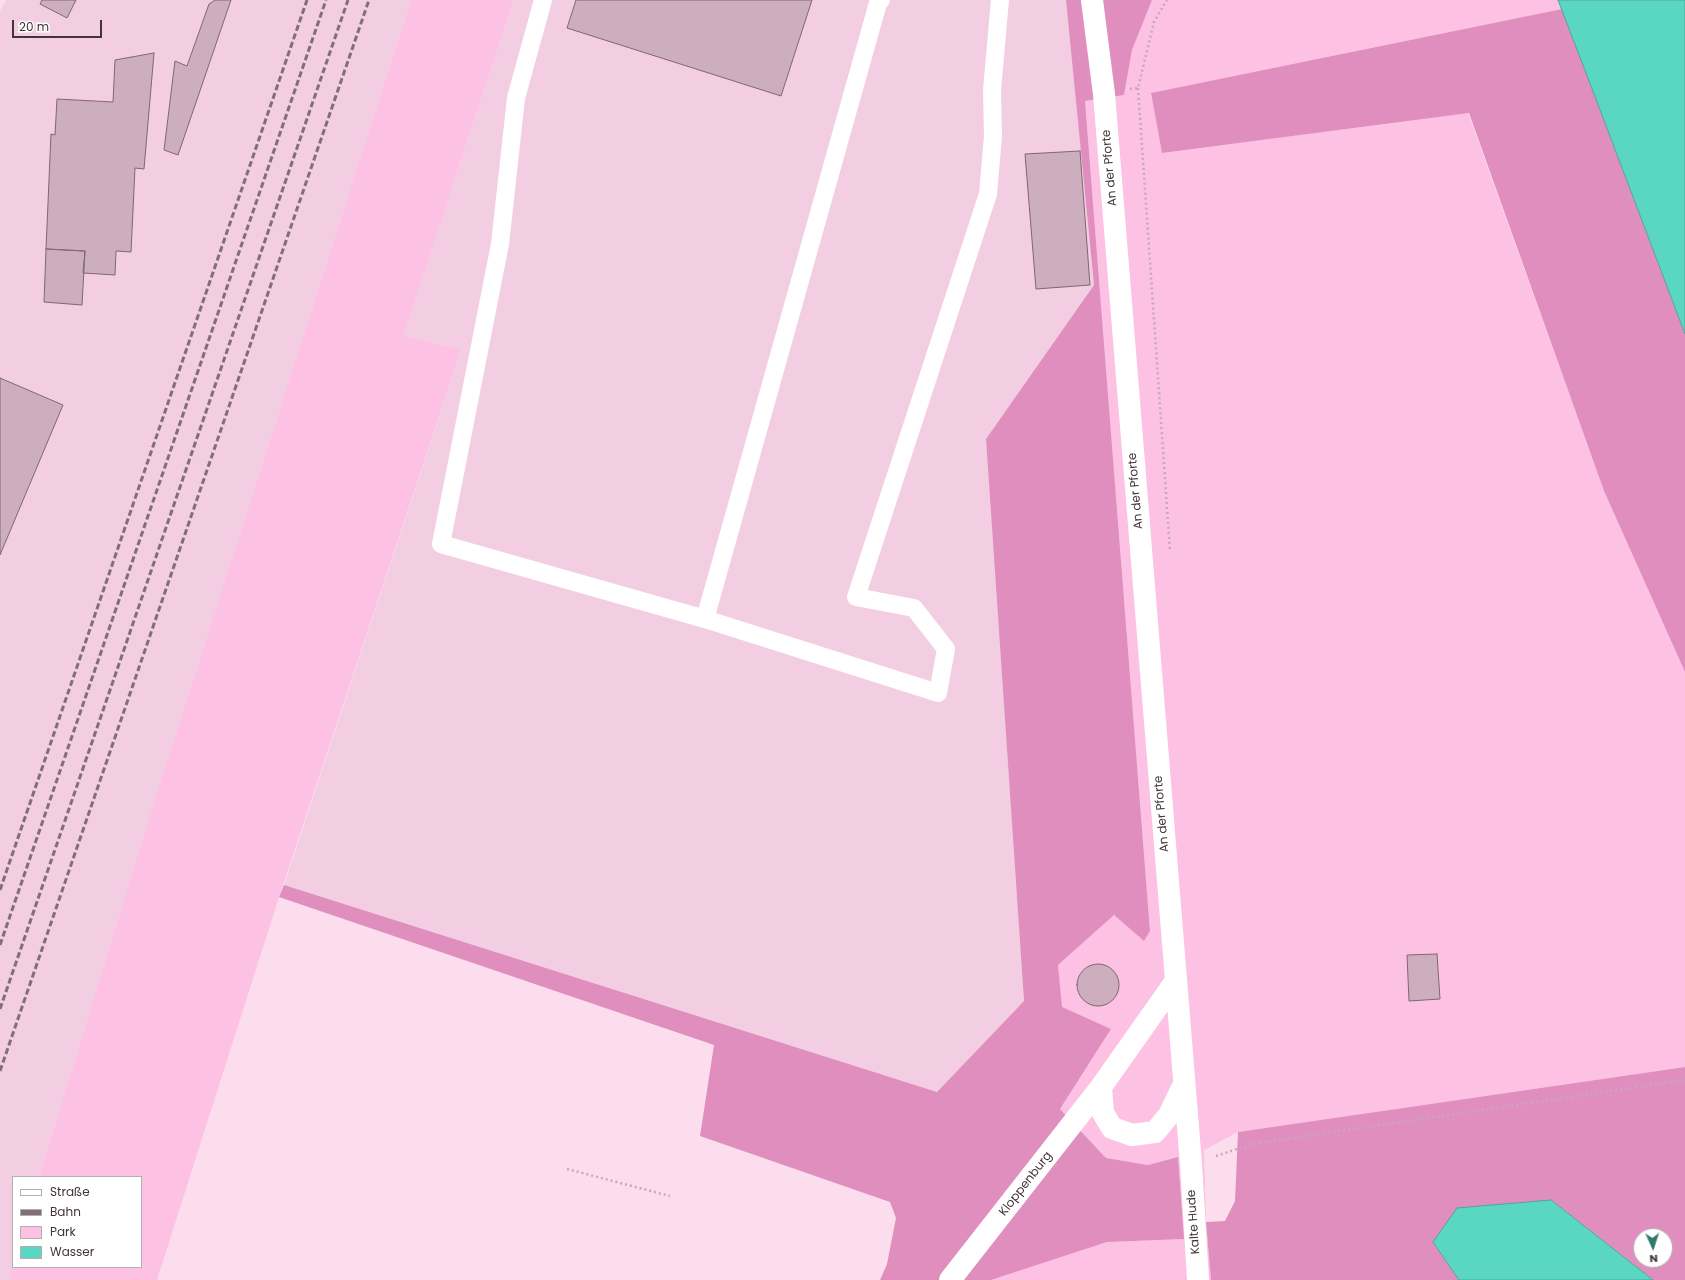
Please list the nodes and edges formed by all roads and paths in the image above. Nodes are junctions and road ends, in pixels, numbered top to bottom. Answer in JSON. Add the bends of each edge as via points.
{"nodes":[{"id":1,"x":543,"y":0,"type":"edge"},
{"id":2,"x":882,"y":0,"type":"edge"},
{"id":3,"x":1000,"y":0,"type":"edge"},
{"id":4,"x":1092,"y":0,"type":"edge"},
{"id":5,"x":1167,"y":0,"type":"edge"},
{"id":6,"x":1104,"y":94,"type":"junction"},
{"id":7,"x":705,"y":619,"type":"junction"},
{"id":8,"x":1175,"y":982,"type":"junction"},
{"id":9,"x":1685,"y":1080,"type":"edge"},
{"id":10,"x":1184,"y":1085,"type":"junction"},
{"id":11,"x":1101,"y":1087,"type":"junction"},
{"id":12,"x":1190,"y":1164,"type":"junction"},
{"id":13,"x":568,"y":1170,"type":"dead end"},
{"id":14,"x":670,"y":1196,"type":"dead end"},
{"id":15,"x":950,"y":1280,"type":"edge"},
{"id":16,"x":1198,"y":1280,"type":"edge"}],
"edges":[{"from":1,"to":7,"type":"lane","via":[[516,98],[500,244],[441,544]]},
{"from":2,"to":7,"type":"lane","via":[[878,3]]},
{"from":3,"to":7,"type":"lane","via":[[992,90],[993,136],[988,194],[856,597],[914,608],[946,649],[938,693]]},
{"from":4,"to":6,"type":"street","name":"An der Pforte"},
{"from":5,"to":6,"type":"path","via":[[1154,22],[1138,88]]},
{"from":6,"to":8,"type":"street","name":"An der Pforte"},
{"from":8,"to":10,"type":"street","name":"An der Pforte"},
{"from":8,"to":11,"type":"street"},
{"from":9,"to":12,"type":"path","via":[[1252,1144]]},
{"from":10,"to":11,"type":"street","via":[[1169,1115],[1155,1132],[1132,1135],[1112,1128],[1103,1113]]},
{"from":10,"to":12,"type":"street","name":"An der Pforte"},
{"from":11,"to":15,"type":"street","name":"Kloppenburg"},
{"from":12,"to":16,"type":"street","name":"Kalte Hude"},
{"from":13,"to":14,"type":"path"}]}
